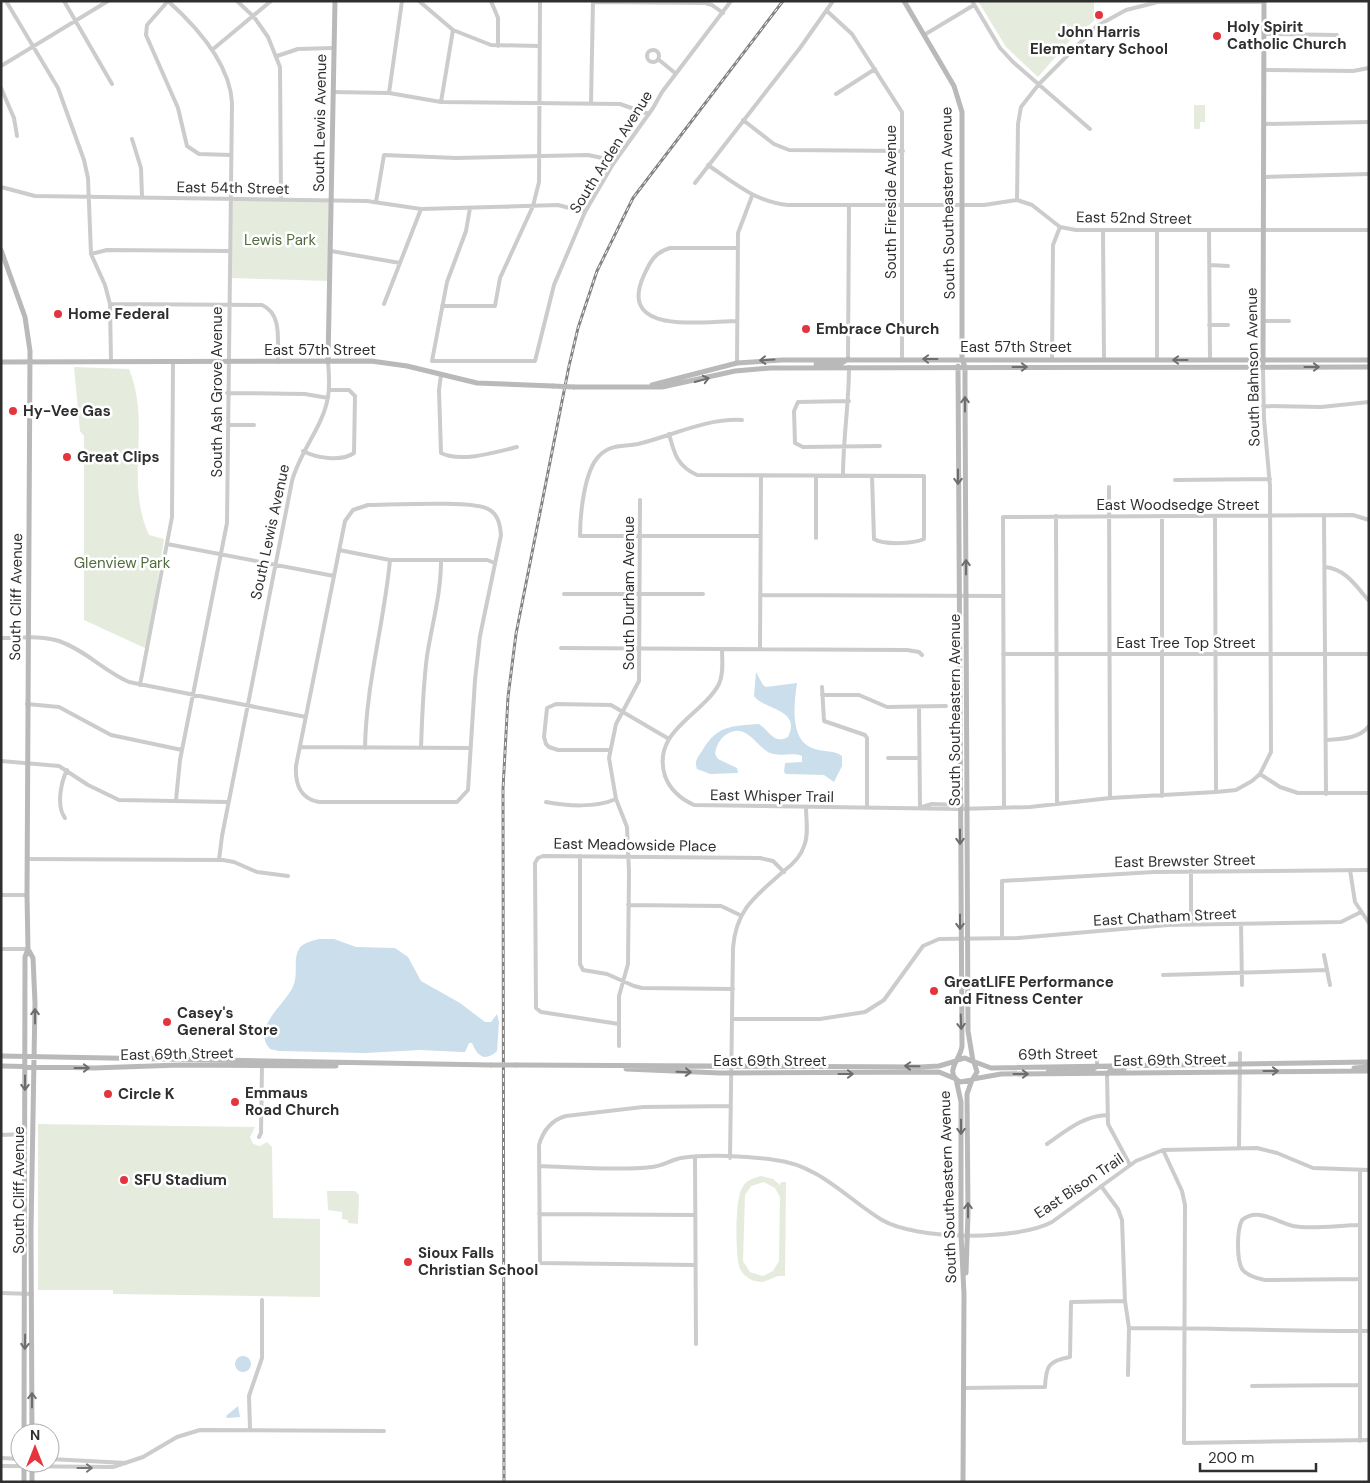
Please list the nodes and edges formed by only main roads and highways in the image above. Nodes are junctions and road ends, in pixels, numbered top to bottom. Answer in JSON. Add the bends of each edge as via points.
{"nodes":[{"id":1,"x":335,"y":1,"type":"edge"},
{"id":2,"x":904,"y":1,"type":"edge"},
{"id":3,"x":1264,"y":2,"type":"edge"},
{"id":4,"x":1,"y":250,"type":"edge"},
{"id":5,"x":848,"y":359,"type":"junction"},
{"id":6,"x":962,"y":360,"type":"junction"},
{"id":7,"x":1263,"y":360,"type":"junction"},
{"id":8,"x":1369,"y":360,"type":"edge"},
{"id":9,"x":1,"y":362,"type":"edge"},
{"id":10,"x":30,"y":362,"type":"junction"},
{"id":11,"x":328,"y":362,"type":"junction"},
{"id":12,"x":798,"y":367,"type":"junction"},
{"id":13,"x":958,"y":367,"type":"junction"},
{"id":14,"x":965,"y":367,"type":"junction"},
{"id":15,"x":1369,"y":367,"type":"edge"},
{"id":16,"x":1263,"y":368,"type":"junction"},
{"id":17,"x":636,"y":386,"type":"junction"},
{"id":18,"x":28,"y":949,"type":"junction"},
{"id":19,"x":1,"y":1056,"type":"edge"},
{"id":20,"x":25,"y":1056,"type":"junction"},
{"id":21,"x":33,"y":1057,"type":"junction"},
{"id":22,"x":957,"y":1060,"type":"junction"},
{"id":23,"x":974,"y":1062,"type":"junction"},
{"id":24,"x":1369,"y":1062,"type":"edge"},
{"id":25,"x":262,"y":1063,"type":"junction"},
{"id":26,"x":1159,"y":1065,"type":"junction"},
{"id":27,"x":1,"y":1066,"type":"edge"},
{"id":28,"x":583,"y":1066,"type":"junction"},
{"id":29,"x":1097,"y":1066,"type":"junction"},
{"id":30,"x":25,"y":1067,"type":"junction"},
{"id":31,"x":33,"y":1067,"type":"junction"},
{"id":32,"x":1369,"y":1067,"type":"edge"},
{"id":33,"x":1341,"y":1071,"type":"junction"},
{"id":34,"x":1369,"y":1071,"type":"edge"},
{"id":35,"x":1038,"y":1074,"type":"junction"},
{"id":36,"x":1107,"y":1074,"type":"junction"},
{"id":37,"x":956,"y":1079,"type":"junction"},
{"id":38,"x":972,"y":1080,"type":"junction"},
{"id":39,"x":964,"y":1294,"type":"junction"},
{"id":40,"x":24,"y":1423,"type":"edge"},
{"id":41,"x":32,"y":1423,"type":"edge"},
{"id":42,"x":963,"y":1482,"type":"edge"}],
"edges":[{"from":1,"to":11,"type":"main road","name":"South Lewis Avenue"},
{"from":2,"to":6,"type":"main road","name":"South Southeastern Avenue","via":[[954,86],[960,103]]},
{"from":3,"to":7,"type":"main road","name":"South Bahnson Avenue"},
{"from":4,"to":10,"type":"main road","name":"South Cliff Avenue","via":[[25,317]]},
{"from":6,"to":5,"type":"main road","name":"East 57th Street","one_way":true},
{"from":5,"to":12,"type":"main road"},
{"from":5,"to":17,"type":"main road","name":"East 57th Street","one_way":true,"via":[[737,364]]},
{"from":7,"to":6,"type":"main road","name":"East 57th Street","one_way":true},
{"from":6,"to":13,"type":"main road","name":"South Southeastern Avenue"},
{"from":6,"to":14,"type":"main road","name":"South Southeastern Avenue"},
{"from":7,"to":8,"type":"main road","name":"East 57th Street"},
{"from":7,"to":16,"type":"main road","name":"South Bahnson Avenue"},
{"from":9,"to":10,"type":"main road","name":"East 57th Street"},
{"from":10,"to":11,"type":"main road","name":"East 57th Street"},
{"from":10,"to":18,"type":"main road","name":"South Cliff Avenue"},
{"from":11,"to":17,"type":"main road","name":"East 57th Street","bridge":true,"via":[[378,362],[407,366],[489,385]]},
{"from":12,"to":13,"type":"main road","name":"East 57th Street"},
{"from":17,"to":12,"type":"main road","name":"East 57th Street","one_way":true,"via":[[671,386],[747,370]]},
{"from":13,"to":14,"type":"main road","name":"East 57th Street"},
{"from":13,"to":22,"type":"main road","name":"South Southeastern Avenue","one_way":true,"via":[[962,1046]]},
{"from":14,"to":16,"type":"main road","name":"East 57th Street","one_way":true},
{"from":23,"to":14,"type":"main road","name":"South Southeastern Avenue","one_way":true,"via":[[969,1038]]},
{"from":16,"to":15,"type":"main road","name":"East 57th Street","one_way":true},
{"from":18,"to":20,"type":"main road","name":"South Cliff Avenue","via":[[24,957]]},
{"from":21,"to":18,"type":"main road","name":"South Cliff Avenue","one_way":true,"via":[[33,958]]},
{"from":19,"to":20,"type":"main road","name":"East 69th Street"},
{"from":20,"to":21,"type":"main road","name":"East 69th Street"},
{"from":20,"to":30,"type":"main road","name":"South Cliff Avenue"},
{"from":21,"to":25,"type":"main road","name":"East 69th Street"},
{"from":21,"to":31,"type":"main road","name":"South Cliff Avenue"},
{"from":22,"to":23,"type":"main road","via":[[966,1058]]},
{"from":22,"to":28,"type":"main road","name":"East 69th Street","one_way":true,"via":[[932,1066]]},
{"from":22,"to":37,"type":"main road","via":[[952,1071]]},
{"from":23,"to":29,"type":"main road","name":"69th Street","via":[[991,1068]]},
{"from":23,"to":38,"type":"main road","via":[[977,1070]]},
{"from":24,"to":26,"type":"main road","name":"69th Street"},
{"from":25,"to":28,"type":"main road","name":"East 69th Street","bridge":true},
{"from":31,"to":25,"type":"main road","name":"East 69th Street","one_way":true},
{"from":26,"to":29,"type":"main road","name":"69th Street"},
{"from":26,"to":36,"type":"main road","via":[[1112,1069]]},
{"from":27,"to":30,"type":"main road","name":"East 69th Street"},
{"from":28,"to":37,"type":"main road","name":"East 69th Street","one_way":true,"via":[[732,1073],[940,1072]]},
{"from":29,"to":35,"type":"main road","via":[[1092,1070],[1055,1070]]},
{"from":30,"to":31,"type":"main road","name":"East 69th Street"},
{"from":30,"to":40,"type":"main road","name":"South Cliff Avenue","one_way":true},
{"from":41,"to":31,"type":"main road","name":"South Cliff Avenue","one_way":true},
{"from":32,"to":33,"type":"main road"},
{"from":33,"to":34,"type":"main road","name":"East 69th Street"},
{"from":36,"to":33,"type":"main road","name":"East 69th Street","one_way":true},
{"from":35,"to":36,"type":"main road","name":"East 69th Street"},
{"from":38,"to":35,"type":"main road","name":"East 69th Street","one_way":true,"via":[[994,1075]]},
{"from":37,"to":38,"type":"main road","via":[[963,1082]]},
{"from":37,"to":39,"type":"main road","name":"South Southeastern Avenue","one_way":true,"via":[[960,1102]]},
{"from":39,"to":38,"type":"main road","name":"South Southeastern Avenue","one_way":true,"via":[[968,1234],[967,1094]]},
{"from":39,"to":42,"type":"main road","name":"South Southeastern Avenue"}]}
